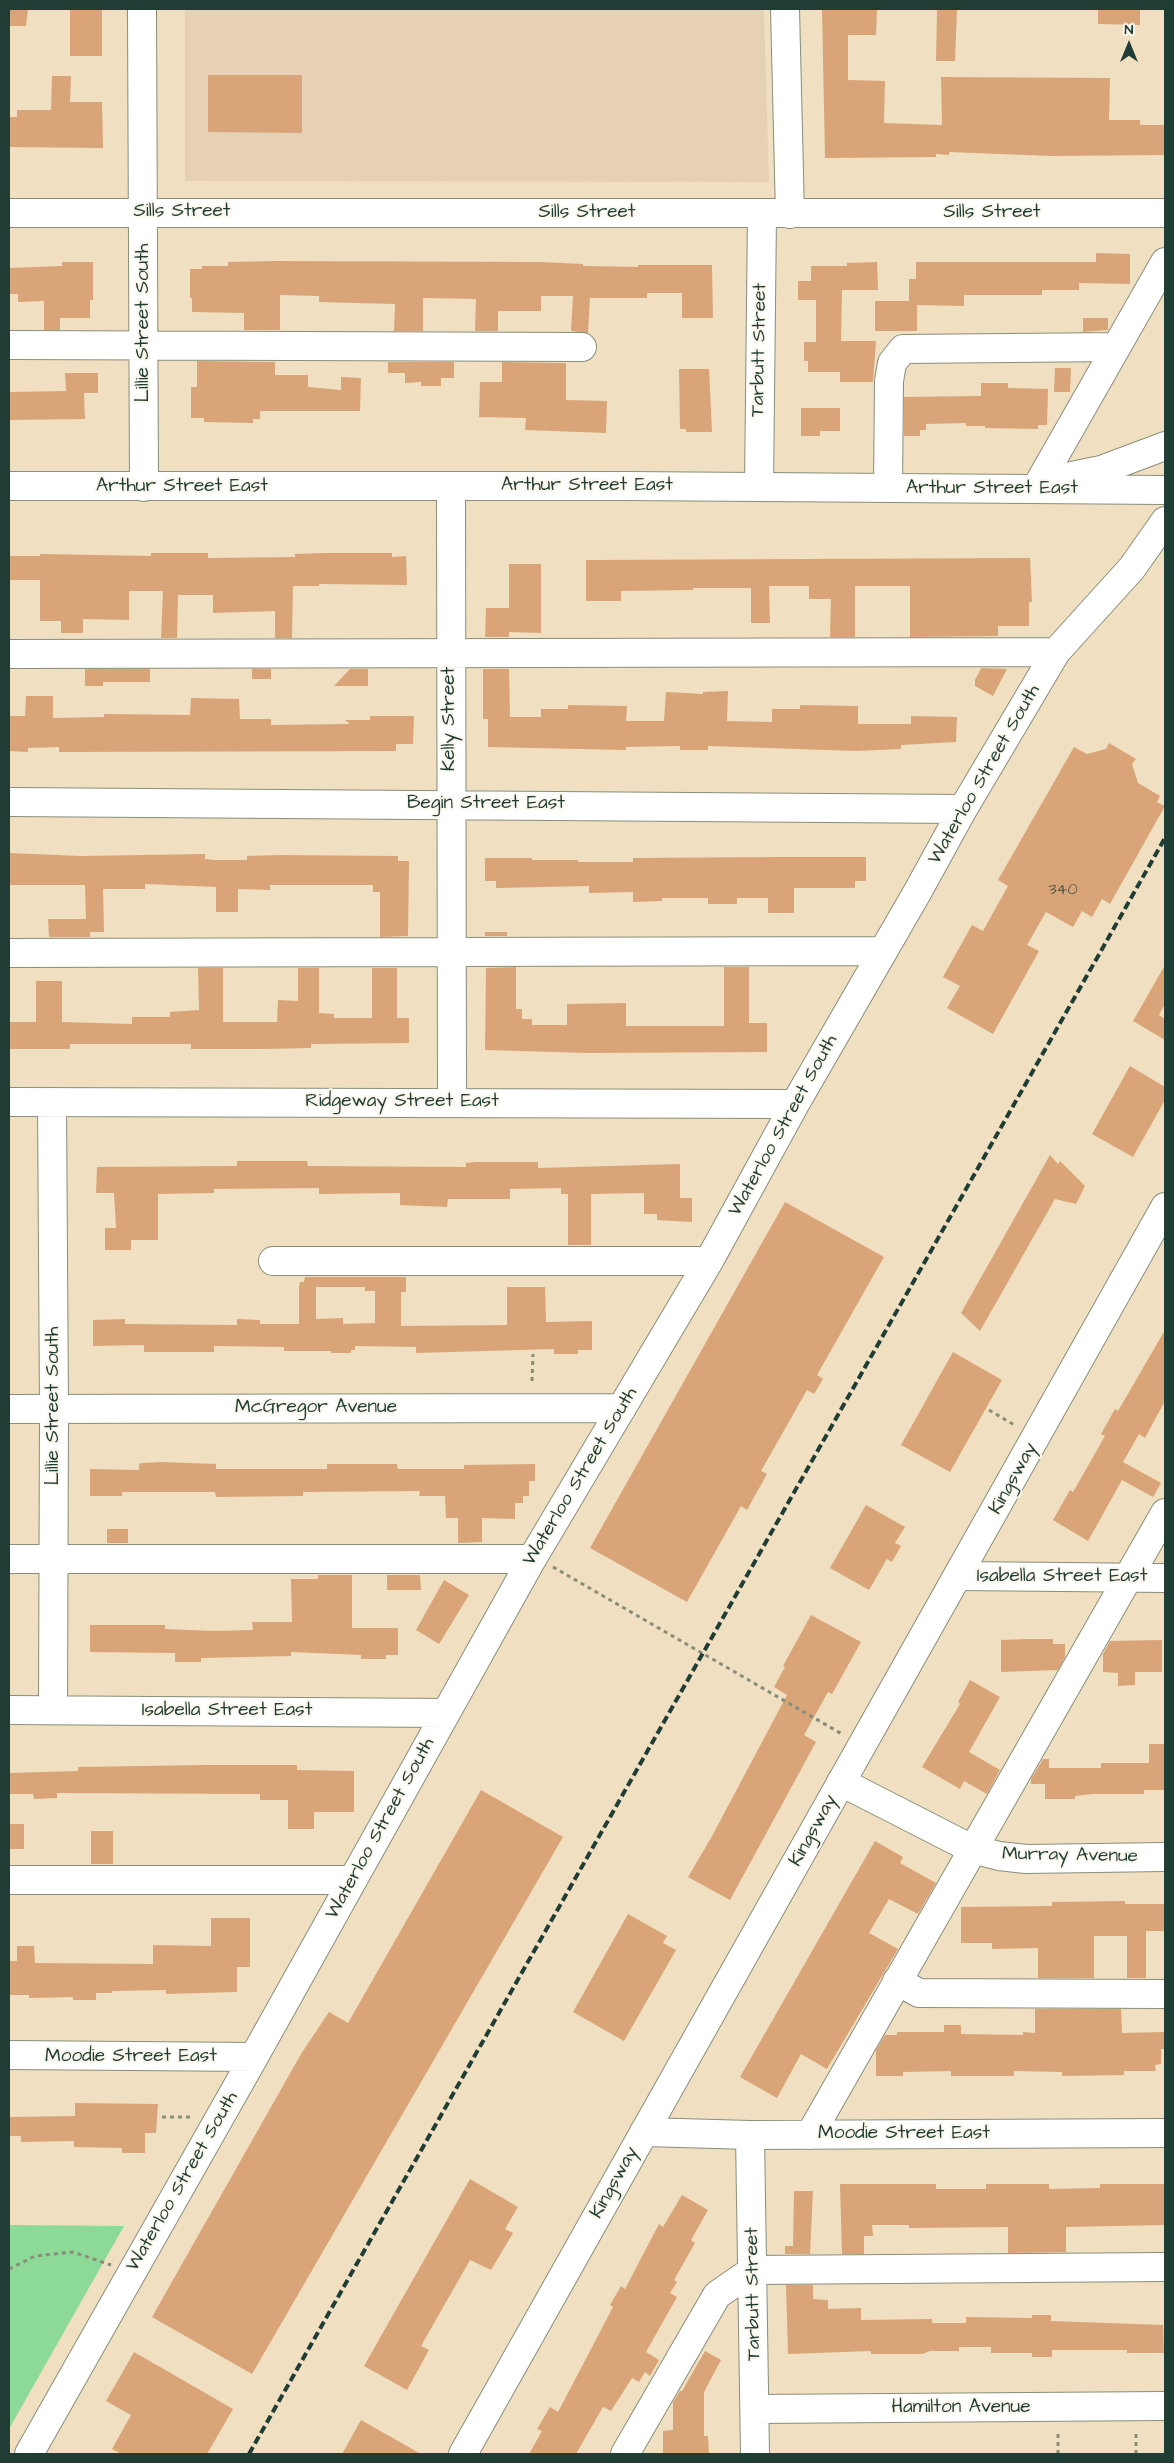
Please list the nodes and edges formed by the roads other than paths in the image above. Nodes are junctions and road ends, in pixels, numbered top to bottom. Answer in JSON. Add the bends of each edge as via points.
{"nodes":[{"id":1,"x":142,"y":9,"type":"edge"},
{"id":2,"x":785,"y":9,"type":"edge"},
{"id":3,"x":144,"y":212,"type":"junction"},
{"id":4,"x":9,"y":213,"type":"edge"},
{"id":5,"x":1165,"y":213,"type":"edge"},
{"id":6,"x":762,"y":214,"type":"junction"},
{"id":7,"x":790,"y":214,"type":"junction"},
{"id":8,"x":1165,"y":262,"type":"edge"},
{"id":9,"x":144,"y":344,"type":"junction"},
{"id":10,"x":9,"y":345,"type":"edge"},
{"id":11,"x":582,"y":347,"type":"dead end"},
{"id":12,"x":1116,"y":347,"type":"junction"},
{"id":13,"x":1165,"y":446,"type":"edge"},
{"id":14,"x":1039,"y":483,"type":"junction"},
{"id":15,"x":9,"y":486,"type":"edge"},
{"id":16,"x":451,"y":486,"type":"junction"},
{"id":17,"x":144,"y":487,"type":"junction"},
{"id":18,"x":759,"y":487,"type":"junction"},
{"id":19,"x":888,"y":488,"type":"junction"},
{"id":20,"x":1011,"y":488,"type":"junction"},
{"id":21,"x":1165,"y":490,"type":"edge"},
{"id":22,"x":1165,"y":521,"type":"edge"},
{"id":23,"x":1056,"y":652,"type":"junction"},
{"id":24,"x":9,"y":654,"type":"edge"},
{"id":25,"x":451,"y":654,"type":"junction"},
{"id":26,"x":9,"y":802,"type":"edge"},
{"id":27,"x":450,"y":804,"type":"junction"},
{"id":28,"x":963,"y":809,"type":"junction"},
{"id":29,"x":883,"y":951,"type":"junction"},
{"id":30,"x":9,"y":954,"type":"edge"},
{"id":31,"x":451,"y":954,"type":"junction"},
{"id":32,"x":9,"y":1102,"type":"edge"},
{"id":33,"x":52,"y":1102,"type":"junction"},
{"id":34,"x":452,"y":1102,"type":"junction"},
{"id":35,"x":795,"y":1104,"type":"junction"},
{"id":36,"x":1165,"y":1207,"type":"edge"},
{"id":37,"x":1158,"y":1235,"type":"edge"},
{"id":38,"x":273,"y":1261,"type":"dead end"},
{"id":39,"x":709,"y":1261,"type":"junction"},
{"id":40,"x":622,"y":1408,"type":"junction"},
{"id":41,"x":9,"y":1409,"type":"edge"},
{"id":42,"x":54,"y":1409,"type":"junction"},
{"id":43,"x":1165,"y":1513,"type":"edge"},
{"id":44,"x":533,"y":1558,"type":"junction"},
{"id":45,"x":9,"y":1559,"type":"edge"},
{"id":46,"x":53,"y":1559,"type":"junction"},
{"id":47,"x":959,"y":1576,"type":"junction"},
{"id":48,"x":1129,"y":1577,"type":"junction"},
{"id":49,"x":1165,"y":1578,"type":"edge"},
{"id":50,"x":9,"y":1710,"type":"edge"},
{"id":51,"x":53,"y":1710,"type":"junction"},
{"id":52,"x":446,"y":1713,"type":"junction"},
{"id":53,"x":841,"y":1782,"type":"junction"},
{"id":54,"x":972,"y":1849,"type":"junction"},
{"id":55,"x":1165,"y":1857,"type":"edge"},
{"id":56,"x":9,"y":1880,"type":"edge"},
{"id":57,"x":353,"y":1880,"type":"junction"},
{"id":58,"x":897,"y":1980,"type":"junction"},
{"id":59,"x":1165,"y":1994,"type":"edge"},
{"id":60,"x":9,"y":2055,"type":"edge"},
{"id":61,"x":254,"y":2057,"type":"junction"},
{"id":62,"x":644,"y":2132,"type":"junction"},
{"id":63,"x":1165,"y":2133,"type":"edge"},
{"id":64,"x":750,"y":2135,"type":"junction"},
{"id":65,"x":810,"y":2135,"type":"junction"},
{"id":66,"x":1165,"y":2267,"type":"edge"},
{"id":67,"x":753,"y":2270,"type":"junction"},
{"id":68,"x":1165,"y":2406,"type":"edge"},
{"id":69,"x":756,"y":2409,"type":"junction"},
{"id":70,"x":29,"y":2454,"type":"edge"},
{"id":71,"x":463,"y":2454,"type":"edge"},
{"id":72,"x":625,"y":2454,"type":"edge"},
{"id":73,"x":756,"y":2454,"type":"edge"}],
"edges":[{"from":1,"to":3,"type":"street","name":"Lillie Street South"},
{"from":2,"to":7,"type":"street"},
{"from":3,"to":4,"type":"street","name":"Sills Street"},
{"from":3,"to":6,"type":"street","name":"Sills Street"},
{"from":3,"to":9,"type":"street","name":"Lillie Street South"},
{"from":5,"to":7,"type":"street","name":"Sills Street"},
{"from":6,"to":7,"type":"street","name":"Sills Street"},
{"from":6,"to":18,"type":"street","name":"Tarbutt Street"},
{"from":8,"to":12,"type":"street"},
{"from":9,"to":10,"type":"street"},
{"from":9,"to":11,"type":"street"},
{"from":9,"to":17,"type":"street","name":"Lillie Street South"},
{"from":12,"to":14,"type":"street"},
{"from":12,"to":19,"type":"street","via":[[904,349],[892,363],[889,381]]},
{"from":13,"to":14,"type":"street","via":[[1101,470]]},
{"from":14,"to":20,"type":"street"},
{"from":15,"to":17,"type":"street","name":"Arthur Street East"},
{"from":16,"to":17,"type":"street","name":"Arthur Street East"},
{"from":16,"to":18,"type":"street","name":"Arthur Street East"},
{"from":16,"to":25,"type":"street","name":"Kelly Street"},
{"from":18,"to":19,"type":"street","name":"Arthur Street East"},
{"from":19,"to":20,"type":"street","name":"Arthur Street East"},
{"from":20,"to":21,"type":"street","name":"Arthur Street East"},
{"from":22,"to":23,"type":"street","name":"Waterloo Street South","via":[[1132,568]]},
{"from":23,"to":25,"type":"street"},
{"from":23,"to":28,"type":"street","name":"Waterloo Street South"},
{"from":24,"to":25,"type":"street"},
{"from":25,"to":27,"type":"street","name":"Kelly Street"},
{"from":26,"to":27,"type":"street","name":"Begin Street East"},
{"from":27,"to":28,"type":"street","name":"Begin Street East"},
{"from":27,"to":31,"type":"street","name":"Kelly Street"},
{"from":28,"to":29,"type":"street","name":"Waterloo Street South"},
{"from":29,"to":31,"type":"street"},
{"from":29,"to":35,"type":"street","name":"Waterloo Street South"},
{"from":30,"to":31,"type":"street"},
{"from":31,"to":34,"type":"street","name":"Kelly Street"},
{"from":32,"to":33,"type":"street","name":"Ridgeway Street East"},
{"from":33,"to":34,"type":"street","name":"Ridgeway Street East"},
{"from":33,"to":42,"type":"street","name":"Lillie Street South"},
{"from":34,"to":35,"type":"street","name":"Ridgeway Street East"},
{"from":35,"to":39,"type":"street","name":"Waterloo Street South"},
{"from":36,"to":37,"type":"street","name":"Kingsway"},
{"from":37,"to":47,"type":"street","name":"Kingsway"},
{"from":38,"to":39,"type":"street"},
{"from":39,"to":40,"type":"street","name":"Waterloo Street South"},
{"from":40,"to":42,"type":"street","name":"McGregor Avenue"},
{"from":40,"to":44,"type":"street","name":"Waterloo Street South"},
{"from":41,"to":42,"type":"street","name":"McGregor Avenue"},
{"from":42,"to":46,"type":"street","name":"Lillie Street South"},
{"from":43,"to":48,"type":"street"},
{"from":44,"to":46,"type":"street"},
{"from":44,"to":52,"type":"street","name":"Waterloo Street South"},
{"from":45,"to":46,"type":"street"},
{"from":46,"to":51,"type":"street","name":"Lillie Street South"},
{"from":47,"to":48,"type":"street","name":"Isabella Street East"},
{"from":47,"to":53,"type":"street","name":"Kingsway"},
{"from":48,"to":49,"type":"street","name":"Isabella Street East"},
{"from":48,"to":54,"type":"street"},
{"from":50,"to":51,"type":"street","name":"Isabella Street East"},
{"from":51,"to":52,"type":"street","name":"Isabella Street East"},
{"from":52,"to":57,"type":"street","name":"Waterloo Street South"},
{"from":53,"to":54,"type":"street","name":"Murray Avenue"},
{"from":53,"to":62,"type":"street","name":"Kingsway"},
{"from":54,"to":55,"type":"street","name":"Murray Avenue","via":[[1026,1859]]},
{"from":54,"to":58,"type":"street"},
{"from":56,"to":57,"type":"street"},
{"from":57,"to":61,"type":"street","name":"Waterloo Street South"},
{"from":58,"to":59,"type":"street","via":[[919,1993]]},
{"from":58,"to":65,"type":"street"},
{"from":60,"to":61,"type":"street","name":"Moodie Street East"},
{"from":61,"to":70,"type":"street","name":"Waterloo Street South"},
{"from":62,"to":64,"type":"street","name":"Moodie Street East"},
{"from":62,"to":71,"type":"street","name":"Kingsway"},
{"from":63,"to":65,"type":"street","name":"Moodie Street East"},
{"from":64,"to":65,"type":"street","name":"Moodie Street East"},
{"from":64,"to":67,"type":"street","name":"Tarbutt Street"},
{"from":66,"to":67,"type":"street"},
{"from":67,"to":69,"type":"street","name":"Tarbutt Street"},
{"from":67,"to":72,"type":"street","via":[[716,2295]]},
{"from":68,"to":69,"type":"street","name":"Hamilton Avenue"},
{"from":69,"to":73,"type":"street","name":"Tarbutt Street"}]}
